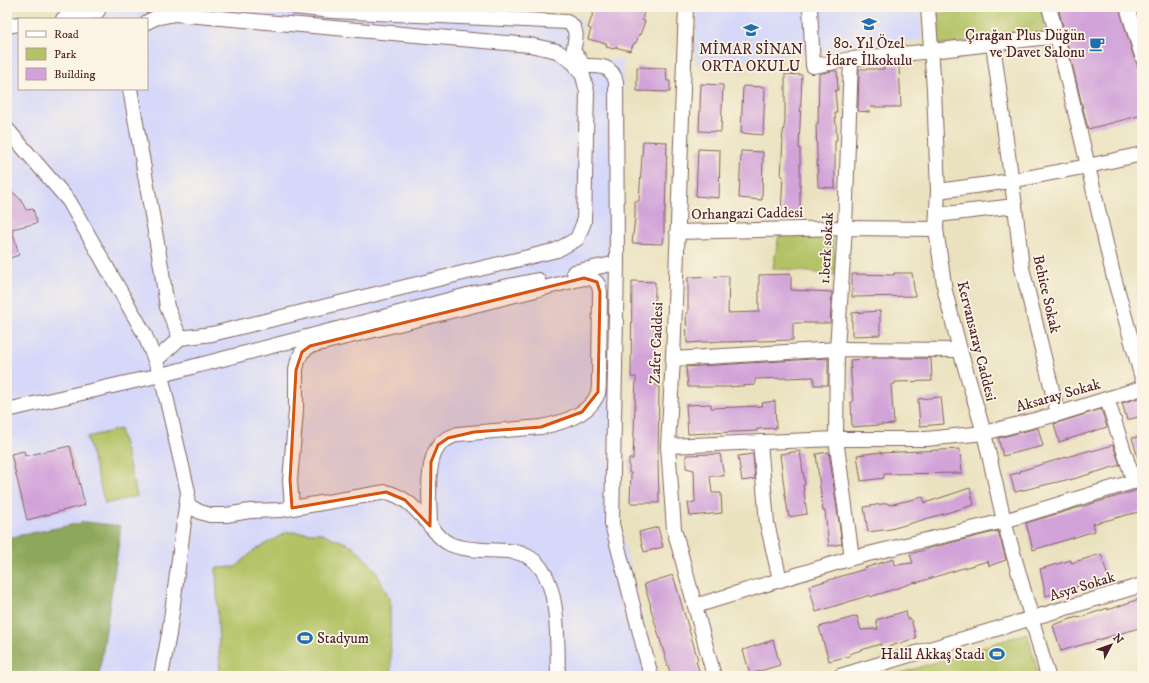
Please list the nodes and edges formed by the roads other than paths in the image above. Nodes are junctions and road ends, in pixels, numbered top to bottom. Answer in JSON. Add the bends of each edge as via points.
{"nodes":[{"id":1,"x":97,"y":7,"type":"edge"},
{"id":2,"x":295,"y":7,"type":"edge"},
{"id":3,"x":686,"y":7,"type":"edge"},
{"id":4,"x":810,"y":7,"type":"edge"},
{"id":5,"x":931,"y":7,"type":"edge"},
{"id":6,"x":1049,"y":7,"type":"edge"},
{"id":7,"x":1127,"y":7,"type":"edge"},
{"id":8,"x":71,"y":18,"type":"edge"},
{"id":9,"x":148,"y":22,"type":"edge"},
{"id":10,"x":18,"y":24,"type":"edge"},
{"id":11,"x":7,"y":26,"type":"edge"},
{"id":12,"x":1057,"y":36,"type":"junction"},
{"id":13,"x":993,"y":44,"type":"junction"},
{"id":14,"x":932,"y":51,"type":"junction"},
{"id":15,"x":1142,"y":56,"type":"edge"},
{"id":16,"x":851,"y":59,"type":"junction"},
{"id":17,"x":130,"y":90,"type":"edge"},
{"id":18,"x":7,"y":129,"type":"edge"},
{"id":19,"x":1142,"y":154,"type":"edge"},
{"id":20,"x":1088,"y":166,"type":"junction"},
{"id":21,"x":1011,"y":181,"type":"junction"},
{"id":22,"x":938,"y":191,"type":"junction"},
{"id":23,"x":1015,"y":206,"type":"junction"},
{"id":24,"x":937,"y":214,"type":"junction"},
{"id":25,"x":845,"y":228,"type":"junction"},
{"id":26,"x":936,"y":229,"type":"junction"},
{"id":27,"x":677,"y":232,"type":"junction"},
{"id":28,"x":617,"y":263,"type":"junction"},
{"id":29,"x":180,"y":338,"type":"junction"},
{"id":30,"x":837,"y":349,"type":"junction"},
{"id":31,"x":960,"y":350,"type":"junction"},
{"id":32,"x":673,"y":359,"type":"junction"},
{"id":33,"x":155,"y":361,"type":"junction"},
{"id":34,"x":161,"y":375,"type":"junction"},
{"id":35,"x":1142,"y":378,"type":"edge"},
{"id":36,"x":1142,"y":388,"type":"edge"},
{"id":37,"x":1107,"y":399,"type":"junction"},
{"id":38,"x":7,"y":410,"type":"edge"},
{"id":39,"x":1058,"y":414,"type":"junction"},
{"id":40,"x":984,"y":433,"type":"junction"},
{"id":41,"x":836,"y":439,"type":"junction"},
{"id":42,"x":760,"y":442,"type":"junction"},
{"id":43,"x":668,"y":446,"type":"junction"},
{"id":44,"x":1138,"y":481,"type":"edge"},
{"id":45,"x":187,"y":502,"type":"junction"},
{"id":46,"x":292,"y":508,"type":"junction"},
{"id":47,"x":1004,"y":521,"type":"junction"},
{"id":48,"x":430,"y":526,"type":"junction"},
{"id":49,"x":852,"y":558,"type":"junction"},
{"id":50,"x":780,"y":580,"type":"junction"},
{"id":51,"x":1142,"y":585,"type":"edge"},
{"id":52,"x":695,"y":606,"type":"junction"},
{"id":53,"x":1032,"y":619,"type":"junction"},
{"id":54,"x":161,"y":676,"type":"edge"},
{"id":55,"x":558,"y":676,"type":"edge"},
{"id":56,"x":651,"y":676,"type":"edge"},
{"id":57,"x":714,"y":676,"type":"edge"},
{"id":58,"x":840,"y":676,"type":"edge"},
{"id":59,"x":1048,"y":676,"type":"edge"}],
"edges":[{"from":1,"to":8,"type":"street","via":[[98,11]]},
{"from":2,"to":28,"type":"street","via":[[572,24],[575,30],[573,52],[583,66],[601,66],[608,69],[616,82]]},
{"from":3,"to":27,"type":"street","name":"Zafer Caddesi"},
{"from":4,"to":16,"type":"street","via":[[813,66]]},
{"from":5,"to":14,"type":"street","name":"Kervansaray Caddesi"},
{"from":6,"to":12,"type":"street"},
{"from":7,"to":15,"type":"street"},
{"from":9,"to":29,"type":"street","via":[[175,14],[530,45],[557,51],[574,63],[583,76],[587,92],[584,222],[577,239],[557,250],[212,334]]},
{"from":10,"to":11,"type":"street"},
{"from":12,"to":13,"type":"street"},
{"from":12,"to":20,"type":"street"},
{"from":13,"to":14,"type":"street"},
{"from":13,"to":21,"type":"street","name":"Behice Sokak"},
{"from":14,"to":16,"type":"street"},
{"from":14,"to":22,"type":"street","name":"Kervansaray Caddesi"},
{"from":16,"to":25,"type":"street","name":"1.berk sokak"},
{"from":17,"to":29,"type":"street","via":[[167,307]]},
{"from":18,"to":33,"type":"street","via":[[69,201],[144,334]]},
{"from":19,"to":20,"type":"street"},
{"from":20,"to":21,"type":"street"},
{"from":20,"to":35,"type":"street","via":[[1113,274]]},
{"from":21,"to":22,"type":"street"},
{"from":21,"to":23,"type":"street","name":"Behice Sokak"},
{"from":22,"to":24,"type":"street","name":"Kervansaray Caddesi"},
{"from":23,"to":24,"type":"street"},
{"from":23,"to":39,"type":"street","name":"Behice Sokak","via":[[1022,268]]},
{"from":24,"to":26,"type":"street","name":"Kervansaray Caddesi"},
{"from":25,"to":26,"type":"street","name":"Orhangazi Caddesi"},
{"from":25,"to":27,"type":"street","name":"Orhangazi Caddesi"},
{"from":25,"to":30,"type":"street","name":"1.berk sokak"},
{"from":26,"to":31,"type":"street","name":"Kervansaray Caddesi","via":[[945,291]]},
{"from":27,"to":32,"type":"street","name":"Zafer Caddesi"},
{"from":28,"to":34,"type":"street","via":[[479,292]]},
{"from":28,"to":56,"type":"street","via":[[612,524]]},
{"from":29,"to":33,"type":"street"},
{"from":30,"to":31,"type":"street"},
{"from":30,"to":32,"type":"street"},
{"from":30,"to":41,"type":"street","name":"1.berk sokak"},
{"from":31,"to":40,"type":"street","name":"Kervansaray Caddesi"},
{"from":32,"to":43,"type":"street","name":"Zafer Caddesi"},
{"from":33,"to":34,"type":"street"},
{"from":34,"to":38,"type":"street"},
{"from":34,"to":45,"type":"street","via":[[188,492]]},
{"from":36,"to":37,"type":"street","name":"Aksaray Sokak"},
{"from":37,"to":39,"type":"street","name":"Aksaray Sokak"},
{"from":37,"to":44,"type":"street"},
{"from":39,"to":40,"type":"street","name":"Aksaray Sokak"},
{"from":40,"to":41,"type":"street","name":"Aksaray Sokak","via":[[926,439]]},
{"from":40,"to":47,"type":"street","name":"Kervansaray Caddesi"},
{"from":41,"to":42,"type":"street","name":"Aksaray Sokak"},
{"from":41,"to":49,"type":"street","name":"1.berk sokak"},
{"from":42,"to":43,"type":"street","name":"Aksaray Sokak"},
{"from":42,"to":50,"type":"street","via":[[767,523]]},
{"from":43,"to":52,"type":"street","name":"Zafer Caddesi","via":[[674,529]]},
{"from":44,"to":47,"type":"street"},
{"from":45,"to":46,"type":"street","via":[[191,507],[210,516]]},
{"from":45,"to":54,"type":"street"},
{"from":46,"to":48,"type":"street","via":[[386,492],[396,494],[405,500]]},
{"from":46,"to":48,"type":"street","via":[[290,480],[296,411],[296,370],[302,352],[310,346],[584,278],[597,282],[600,292],[599,380],[598,392],[592,404],[582,412],[555,424],[469,432],[448,438],[438,445],[431,462]]},
{"from":47,"to":49,"type":"street"},
{"from":47,"to":53,"type":"street","name":"Kervansaray Caddesi"},
{"from":48,"to":55,"type":"street","via":[[448,543],[455,546],[510,551],[526,555],[540,566],[549,582],[554,600]]},
{"from":49,"to":50,"type":"street"},
{"from":50,"to":52,"type":"street"},
{"from":51,"to":53,"type":"street","name":"Asya Sokak"},
{"from":52,"to":57,"type":"street","name":"Zafer Caddesi"},
{"from":53,"to":58,"type":"street","name":"Asya Sokak"},
{"from":53,"to":59,"type":"street","name":"Kervansaray Caddesi"}]}
